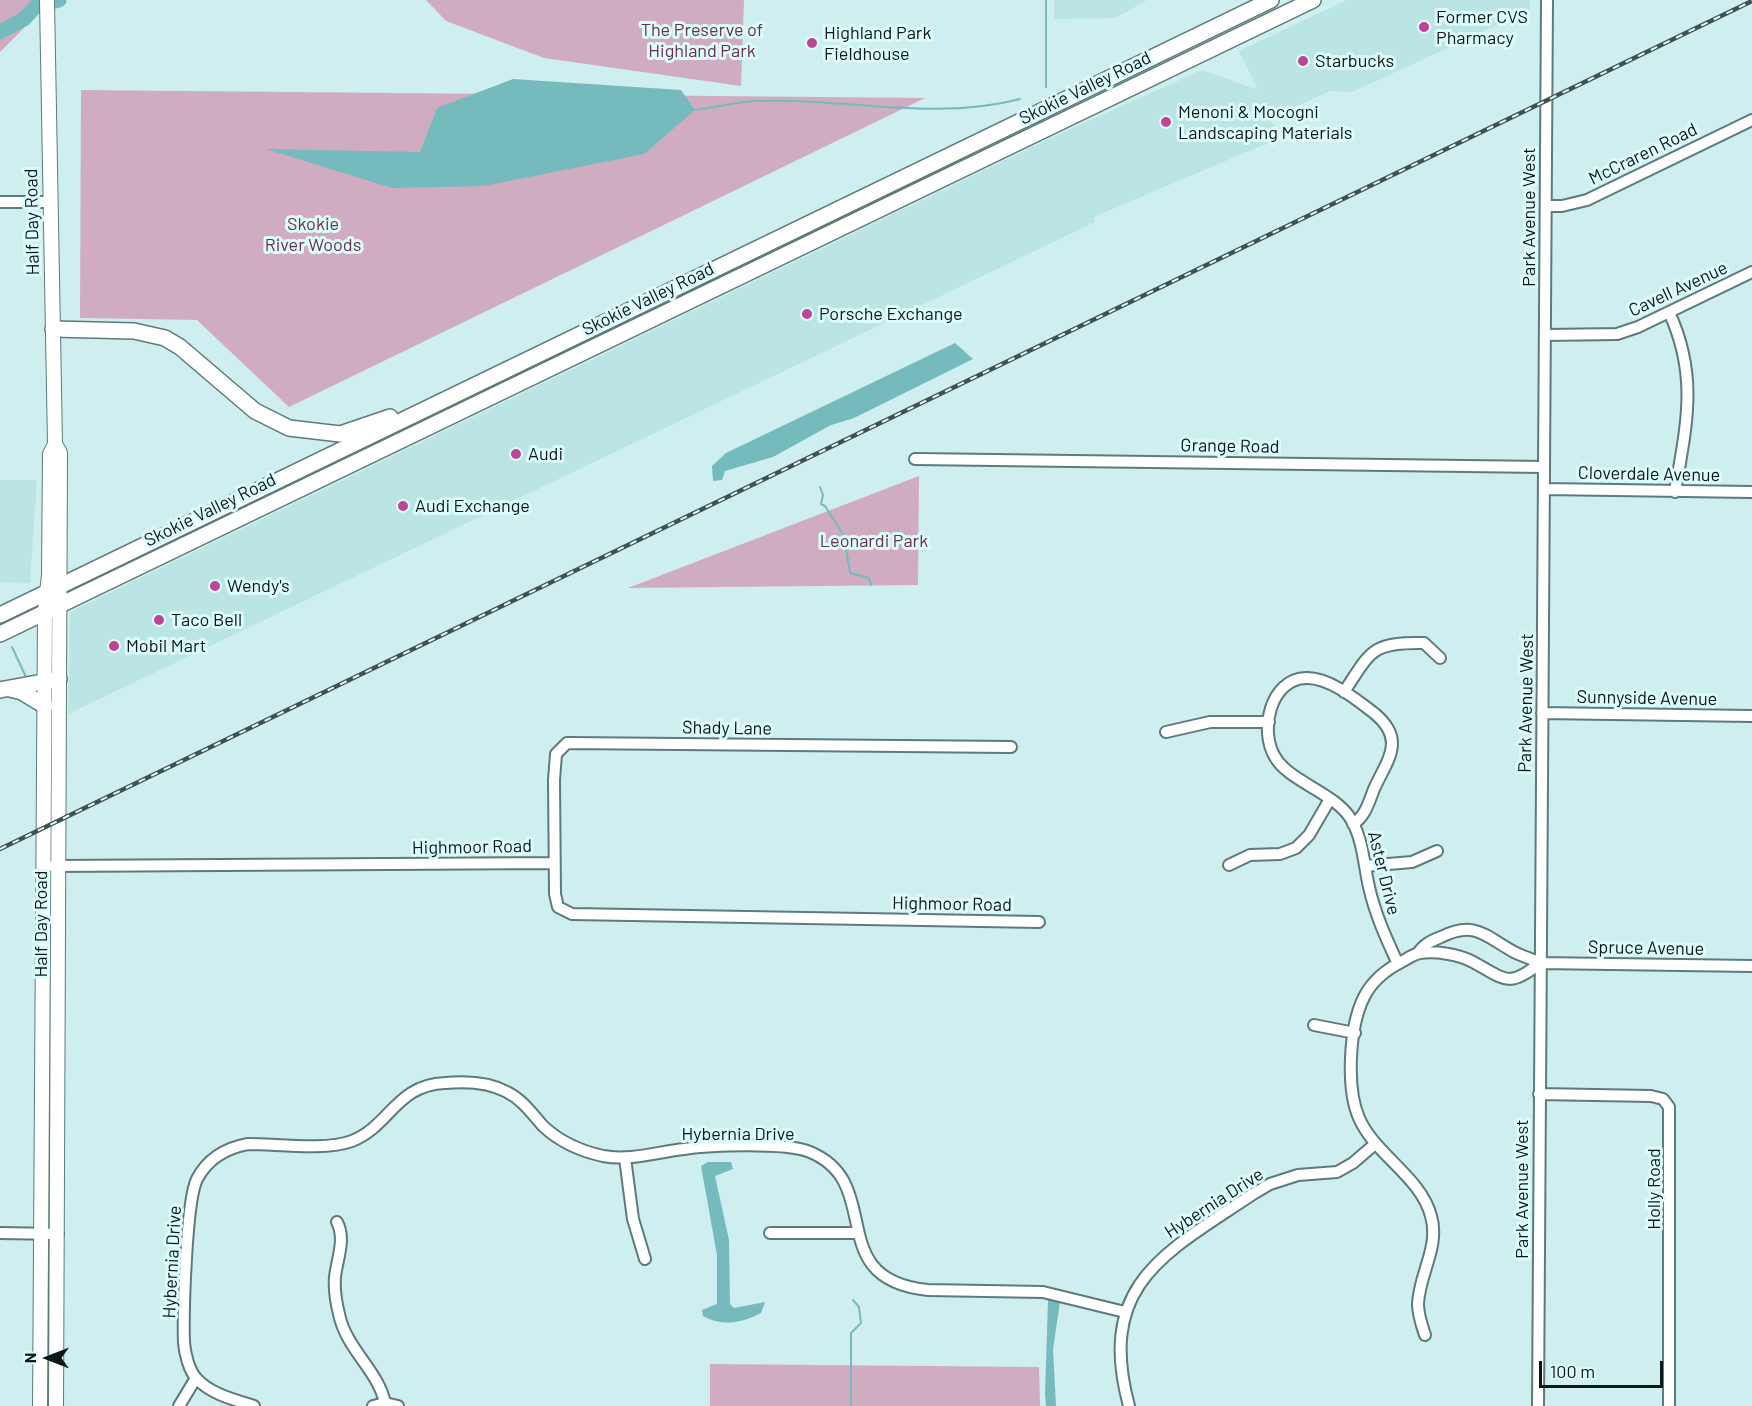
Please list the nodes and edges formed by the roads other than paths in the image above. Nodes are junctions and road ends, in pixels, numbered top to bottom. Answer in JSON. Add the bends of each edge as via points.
{"nodes":[{"id":1,"x":47,"y":0,"type":"edge"},
{"id":2,"x":1270,"y":0,"type":"edge"},
{"id":3,"x":1313,"y":0,"type":"edge"},
{"id":4,"x":1547,"y":0,"type":"edge"},
{"id":5,"x":1752,"y":120,"type":"edge"},
{"id":6,"x":0,"y":202,"type":"edge"},
{"id":7,"x":50,"y":202,"type":"junction"},
{"id":8,"x":1546,"y":206,"type":"junction"},
{"id":9,"x":1752,"y":272,"type":"edge"},
{"id":10,"x":1669,"y":312,"type":"junction"},
{"id":11,"x":53,"y":329,"type":"junction"},
{"id":12,"x":1546,"y":335,"type":"junction"},
{"id":13,"x":507,"y":370,"type":"junction"},
{"id":14,"x":915,"y":459,"type":"dead end"},
{"id":15,"x":1544,"y":466,"type":"junction"},
{"id":16,"x":1545,"y":489,"type":"junction"},
{"id":17,"x":1675,"y":492,"type":"junction"},
{"id":18,"x":1752,"y":492,"type":"edge"},
{"id":19,"x":53,"y":589,"type":"junction"},
{"id":20,"x":61,"y":604,"type":"junction"},
{"id":21,"x":45,"y":612,"type":"junction"},
{"id":22,"x":0,"y":615,"type":"edge"},
{"id":23,"x":0,"y":634,"type":"edge"},
{"id":24,"x":1440,"y":658,"type":"dead end"},
{"id":25,"x":52,"y":681,"type":"junction"},
{"id":26,"x":3,"y":689,"type":"edge"},
{"id":27,"x":1344,"y":692,"type":"junction"},
{"id":28,"x":45,"y":706,"type":"junction"},
{"id":29,"x":1542,"y":713,"type":"junction"},
{"id":30,"x":1752,"y":716,"type":"edge"},
{"id":31,"x":1269,"y":722,"type":"junction"},
{"id":32,"x":1166,"y":732,"type":"dead end"},
{"id":33,"x":1011,"y":747,"type":"dead end"},
{"id":34,"x":1330,"y":799,"type":"junction"},
{"id":35,"x":1353,"y":824,"type":"junction"},
{"id":36,"x":1437,"y":851,"type":"dead end"},
{"id":37,"x":554,"y":863,"type":"junction"},
{"id":38,"x":1229,"y":864,"type":"dead end"},
{"id":39,"x":44,"y":866,"type":"junction"},
{"id":40,"x":59,"y":866,"type":"junction"},
{"id":41,"x":1365,"y":866,"type":"junction"},
{"id":42,"x":1039,"y":922,"type":"dead end"},
{"id":43,"x":1442,"y":936,"type":"junction"},
{"id":44,"x":1418,"y":953,"type":"junction"},
{"id":45,"x":1445,"y":953,"type":"junction"},
{"id":46,"x":1540,"y":963,"type":"junction"},
{"id":47,"x":1398,"y":964,"type":"junction"},
{"id":48,"x":1752,"y":966,"type":"edge"},
{"id":49,"x":1518,"y":977,"type":"junction"},
{"id":50,"x":1540,"y":995,"type":"junction"},
{"id":51,"x":1314,"y":1025,"type":"dead end"},
{"id":52,"x":1355,"y":1033,"type":"junction"},
{"id":53,"x":1539,"y":1094,"type":"junction"},
{"id":54,"x":1375,"y":1144,"type":"junction"},
{"id":55,"x":625,"y":1158,"type":"junction"},
{"id":56,"x":337,"y":1222,"type":"dead end"},
{"id":57,"x":0,"y":1233,"type":"edge"},
{"id":58,"x":770,"y":1233,"type":"dead end"},
{"id":59,"x":856,"y":1233,"type":"junction"},
{"id":60,"x":41,"y":1234,"type":"junction"},
{"id":61,"x":58,"y":1234,"type":"junction"},
{"id":62,"x":645,"y":1259,"type":"dead end"},
{"id":63,"x":1125,"y":1312,"type":"junction"},
{"id":64,"x":1425,"y":1335,"type":"dead end"},
{"id":65,"x":196,"y":1378,"type":"junction"},
{"id":66,"x":379,"y":1405,"type":"edge"},
{"id":67,"x":40,"y":1406,"type":"edge"},
{"id":68,"x":56,"y":1406,"type":"edge"},
{"id":69,"x":179,"y":1406,"type":"edge"},
{"id":70,"x":254,"y":1406,"type":"edge"},
{"id":71,"x":398,"y":1406,"type":"edge"},
{"id":72,"x":1129,"y":1406,"type":"edge"},
{"id":73,"x":1538,"y":1406,"type":"edge"},
{"id":74,"x":1669,"y":1406,"type":"edge"}],
"edges":[{"from":1,"to":7,"type":"main road","name":"Half Day Road"},
{"from":2,"to":13,"type":"highway","name":"Skokie Valley Road"},
{"from":3,"to":20,"type":"highway","name":"Skokie Valley Road"},
{"from":4,"to":8,"type":"street","name":"Park Avenue West"},
{"from":5,"to":8,"type":"street","name":"McCraren Road","via":[[1587,200]]},
{"from":6,"to":7,"type":"street"},
{"from":7,"to":11,"type":"main road","name":"Half Day Road"},
{"from":8,"to":12,"type":"street","name":"Park Avenue West"},
{"from":9,"to":10,"type":"street","name":"Cavell Avenue"},
{"from":10,"to":12,"type":"street","name":"Cavell Avenue","via":[[1617,334]]},
{"from":10,"to":17,"type":"street","via":[[1682,352],[1688,402]]},
{"from":11,"to":13,"type":"highway","via":[[134,331],[165,338],[255,411],[288,428],[307,432],[340,434],[355,430]]},
{"from":11,"to":19,"type":"main road","name":"Half Day Road","via":[[55,444],[60,453]]},
{"from":12,"to":15,"type":"street","name":"Park Avenue West"},
{"from":13,"to":19,"type":"highway","name":"Skokie Valley Road"},
{"from":14,"to":15,"type":"street","name":"Grange Road"},
{"from":15,"to":16,"type":"street","name":"Park Avenue West"},
{"from":16,"to":17,"type":"street","name":"Cloverdale Avenue"},
{"from":16,"to":29,"type":"street","name":"Park Avenue West"},
{"from":17,"to":18,"type":"street","name":"Cloverdale Avenue"},
{"from":19,"to":20,"type":"main road","name":"Half Day Road"},
{"from":19,"to":21,"type":"main road","name":"Half Day Road"},
{"from":19,"to":22,"type":"highway","name":"Skokie Valley Road"},
{"from":20,"to":21,"type":"highway","name":"Skokie Valley Road"},
{"from":20,"to":25,"type":"main road","name":"Half Day Road"},
{"from":21,"to":23,"type":"highway","name":"Skokie Valley Road"},
{"from":21,"to":25,"type":"main road","name":"Half Day Road"},
{"from":24,"to":27,"type":"street","via":[[1424,643],[1387,644],[1368,655]]},
{"from":25,"to":26,"type":"highway"},
{"from":25,"to":28,"type":"main road","name":"Half Day Road"},
{"from":25,"to":40,"type":"main road","name":"Half Day Road"},
{"from":26,"to":28,"type":"highway","via":[[22,692]]},
{"from":27,"to":31,"type":"street","name":"Aster Drive","via":[[1318,679],[1298,679],[1284,686],[1274,698]]},
{"from":27,"to":35,"type":"street","name":"Aster Drive","via":[[1385,723],[1392,742],[1389,761],[1363,815]]},
{"from":28,"to":39,"type":"main road","name":"Half Day Road"},
{"from":29,"to":30,"type":"street","name":"Sunnyside Avenue"},
{"from":29,"to":46,"type":"street","name":"Park Avenue West"},
{"from":31,"to":32,"type":"street","via":[[1210,722]]},
{"from":31,"to":34,"type":"street","name":"Aster Drive","via":[[1270,746],[1281,765]]},
{"from":33,"to":37,"type":"street","name":"Shady Lane","via":[[567,743],[556,754]]},
{"from":34,"to":35,"type":"street","name":"Aster Drive"},
{"from":34,"to":38,"type":"street","via":[[1309,835],[1296,848],[1280,855],[1250,855]]},
{"from":35,"to":41,"type":"street","name":"Aster Drive"},
{"from":36,"to":41,"type":"street","via":[[1412,862]]},
{"from":37,"to":40,"type":"street","name":"Highmoor Road"},
{"from":37,"to":42,"type":"street","name":"Highmoor Road","via":[[558,907],[572,914]]},
{"from":39,"to":40,"type":"street","name":"Highmoor Road"},
{"from":39,"to":60,"type":"main road","name":"Half Day Road"},
{"from":40,"to":61,"type":"main road","name":"Half Day Road"},
{"from":41,"to":47,"type":"street","name":"Aster Drive","via":[[1376,913]]},
{"from":43,"to":44,"type":"street"},
{"from":43,"to":45,"type":"street"},
{"from":43,"to":46,"type":"street","via":[[1475,929]]},
{"from":44,"to":45,"type":"street"},
{"from":44,"to":47,"type":"street"},
{"from":45,"to":49,"type":"street","via":[[1472,961],[1501,977]]},
{"from":46,"to":48,"type":"street","name":"Spruce Avenue"},
{"from":46,"to":49,"type":"street"},
{"from":46,"to":50,"type":"street","name":"Park Avenue West"},
{"from":47,"to":52,"type":"street","via":[[1371,987],[1357,1016]]},
{"from":49,"to":50,"type":"street","via":[[1529,981]]},
{"from":50,"to":53,"type":"street","name":"Park Avenue West"},
{"from":51,"to":52,"type":"street"},
{"from":52,"to":54,"type":"street","via":[[1351,1077],[1354,1102]]},
{"from":53,"to":73,"type":"street","name":"Park Avenue West"},
{"from":53,"to":74,"type":"street","name":"Holly Road","via":[[1651,1096],[1663,1099],[1669,1107]]},
{"from":54,"to":63,"type":"street","name":"Hybernia Drive","via":[[1345,1169],[1301,1175],[1253,1194],[1164,1256],[1144,1275]]},
{"from":54,"to":64,"type":"street","via":[[1426,1202],[1432,1219],[1434,1240],[1418,1303]]},
{"from":55,"to":59,"type":"street","name":"Hybernia Drive","via":[[697,1148],[792,1148],[822,1158],[838,1172],[850,1192]]},
{"from":55,"to":62,"type":"street","via":[[633,1219]]},
{"from":55,"to":65,"type":"street","name":"Hybernia Drive","via":[[588,1153],[559,1139],[508,1092],[477,1083],[444,1083],[414,1091],[374,1128],[352,1141],[237,1146],[210,1161],[193,1187],[190,1203],[186,1354]]},
{"from":56,"to":66,"type":"street","via":[[342,1238],[335,1278],[339,1316],[353,1350],[381,1387]]},
{"from":57,"to":60,"type":"street"},
{"from":58,"to":59,"type":"street"},
{"from":59,"to":63,"type":"street","name":"Hybernia Drive","via":[[872,1264],[903,1286],[1048,1293]]},
{"from":60,"to":61,"type":"street"},
{"from":60,"to":67,"type":"main road","name":"Half Day Road"},
{"from":61,"to":68,"type":"main road","name":"Half Day Road"},
{"from":63,"to":72,"type":"street","via":[[1120,1346]]},
{"from":65,"to":69,"type":"street"},
{"from":65,"to":70,"type":"street","via":[[219,1393]]},
{"from":66,"to":71,"type":"street"}]}
